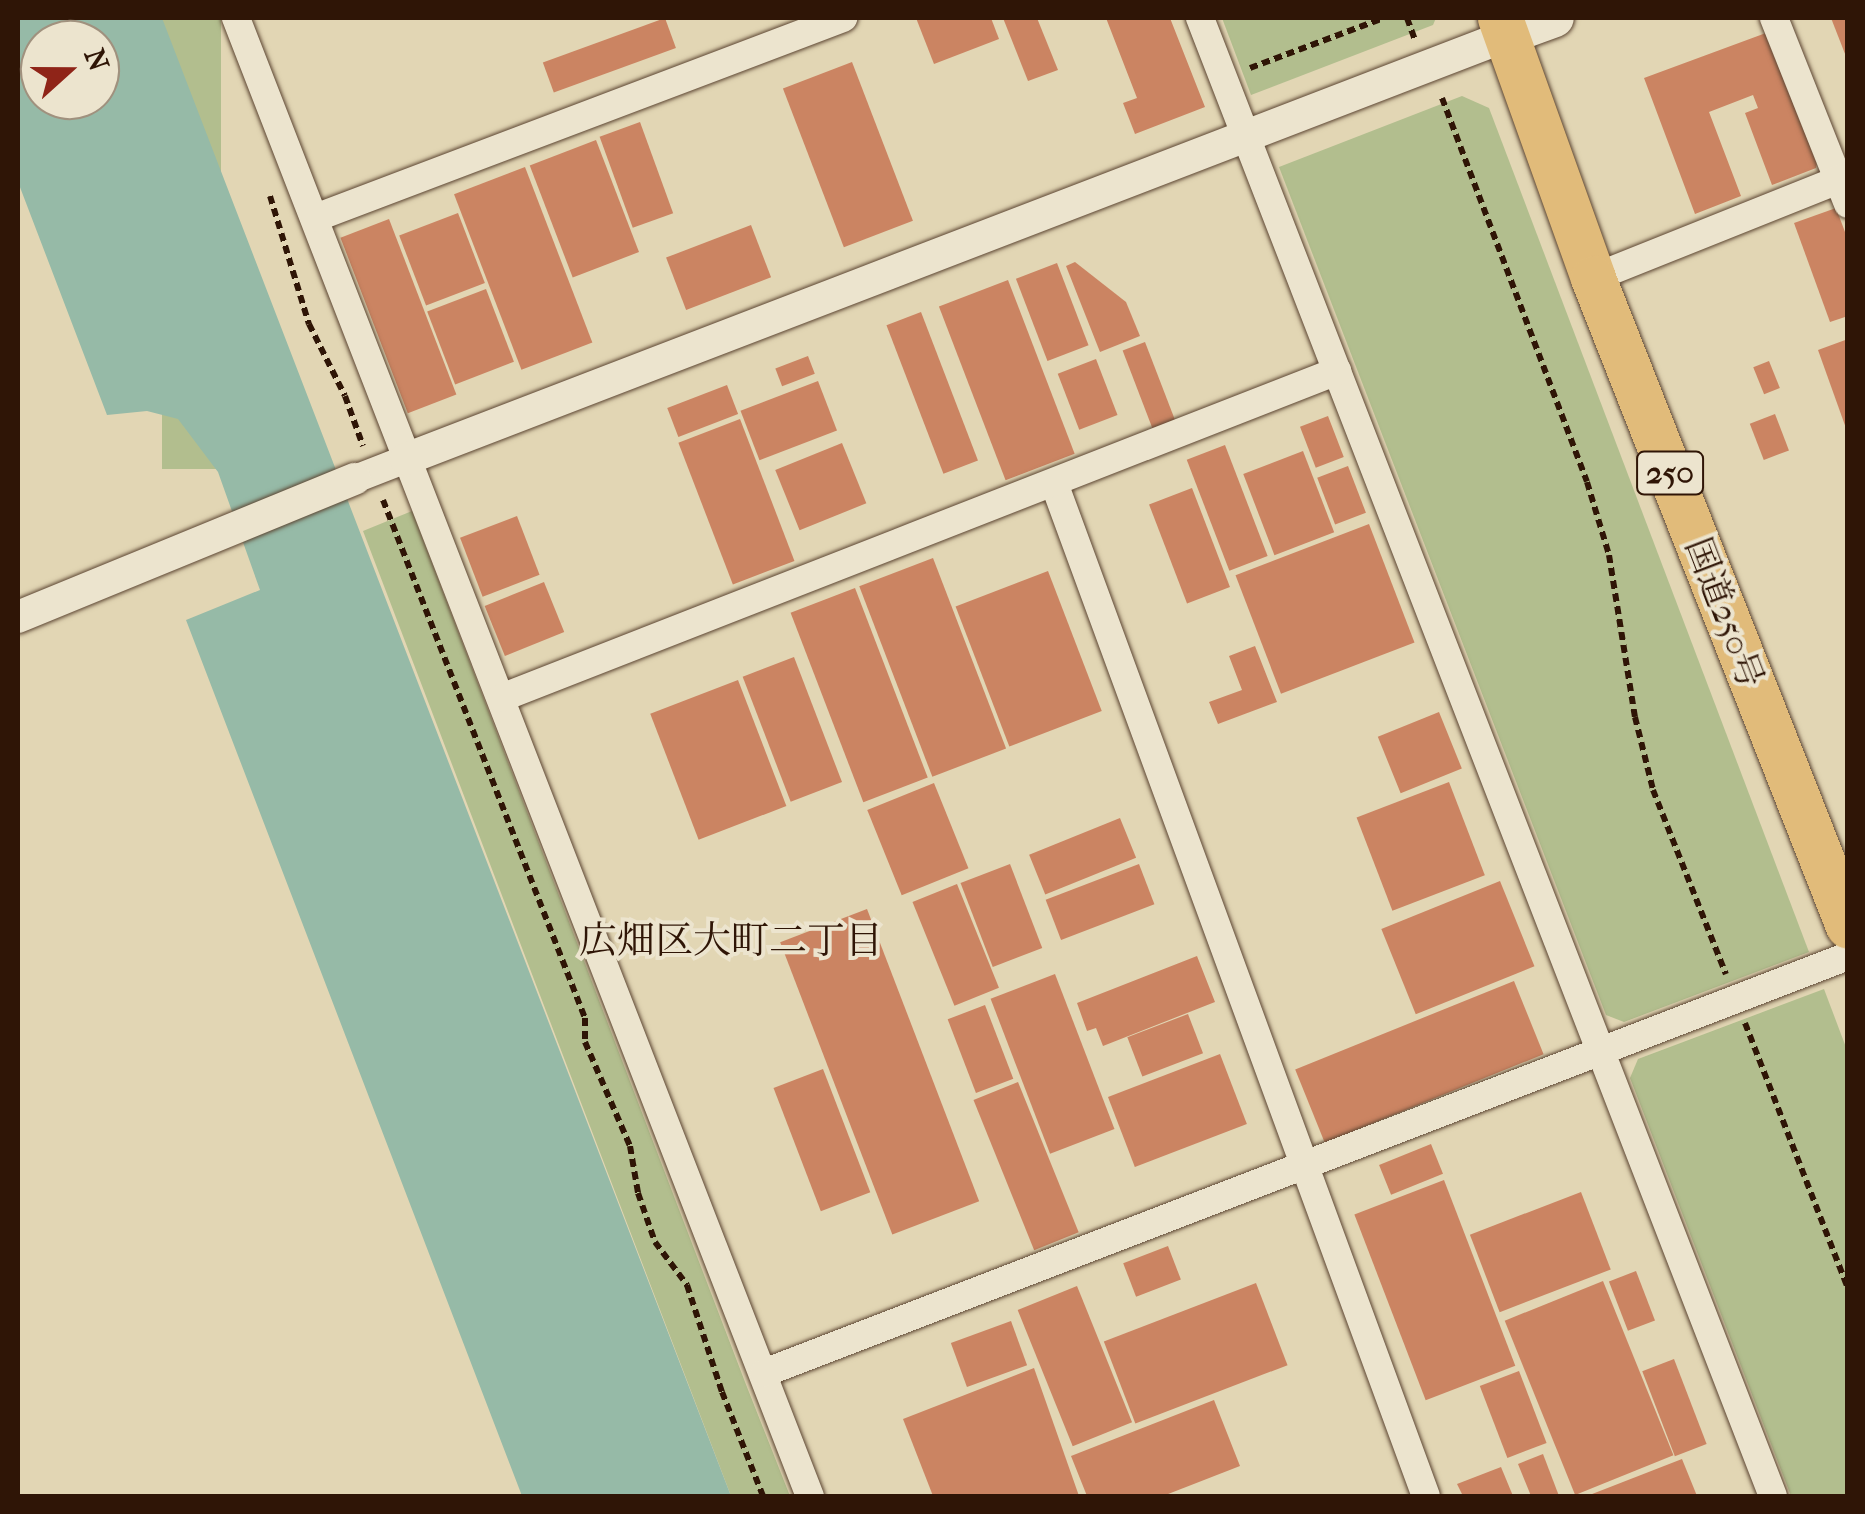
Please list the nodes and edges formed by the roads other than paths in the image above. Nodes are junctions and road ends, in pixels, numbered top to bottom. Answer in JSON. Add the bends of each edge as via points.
{"nodes":[{"id":1,"x":236,"y":18,"type":"edge"},
{"id":2,"x":843,"y":18,"type":"edge"},
{"id":3,"x":1200,"y":18,"type":"edge"},
{"id":4,"x":1554,"y":18,"type":"edge"},
{"id":5,"x":1774,"y":18,"type":"edge"},
{"id":6,"x":1503,"y":27,"type":"edge"},
{"id":7,"x":1245,"y":136,"type":"junction"},
{"id":8,"x":1844,"y":187,"type":"edge"},
{"id":9,"x":315,"y":218,"type":"junction"},
{"id":10,"x":1593,"y":278,"type":"junction"},
{"id":11,"x":1337,"y":371,"type":"junction"},
{"id":12,"x":406,"y":458,"type":"junction"},
{"id":13,"x":363,"y":476,"type":"joint"},
{"id":14,"x":1054,"y":483,"type":"junction"},
{"id":15,"x":18,"y":616,"type":"edge"},
{"id":16,"x":501,"y":698,"type":"junction"},
{"id":17,"x":1848,"y":926,"type":"edge"},
{"id":18,"x":1848,"y":956,"type":"edge"},
{"id":19,"x":1602,"y":1050,"type":"junction"},
{"id":20,"x":1303,"y":1166,"type":"junction"},
{"id":21,"x":764,"y":1373,"type":"junction"},
{"id":22,"x":810,"y":1496,"type":"edge"},
{"id":23,"x":1426,"y":1496,"type":"edge"},
{"id":24,"x":1773,"y":1496,"type":"edge"}],
"edges":[{"from":1,"to":9,"type":"street"},
{"from":2,"to":9,"type":"street"},
{"from":3,"to":7,"type":"street"},
{"from":4,"to":6,"type":"main road"},
{"from":5,"to":8,"type":"street"},
{"from":6,"to":7,"type":"street"},
{"from":6,"to":10,"type":"highway","name":"国道250号","number":"250"},
{"from":7,"to":11,"type":"street"},
{"from":7,"to":12,"type":"street"},
{"from":8,"to":10,"type":"street"},
{"from":9,"to":12,"type":"street"},
{"from":10,"to":17,"type":"highway","name":"国道250号","number":"250"},
{"from":11,"to":14,"type":"street"},
{"from":11,"to":19,"type":"street"},
{"from":12,"to":13,"type":"street"},
{"from":12,"to":16,"type":"street"},
{"from":13,"to":15,"type":"street"},
{"from":14,"to":16,"type":"street"},
{"from":14,"to":20,"type":"street"},
{"from":16,"to":21,"type":"street"},
{"from":18,"to":19,"type":"street"},
{"from":19,"to":20,"type":"street"},
{"from":19,"to":24,"type":"street"},
{"from":20,"to":21,"type":"street"},
{"from":20,"to":23,"type":"street"},
{"from":21,"to":22,"type":"street"}]}
